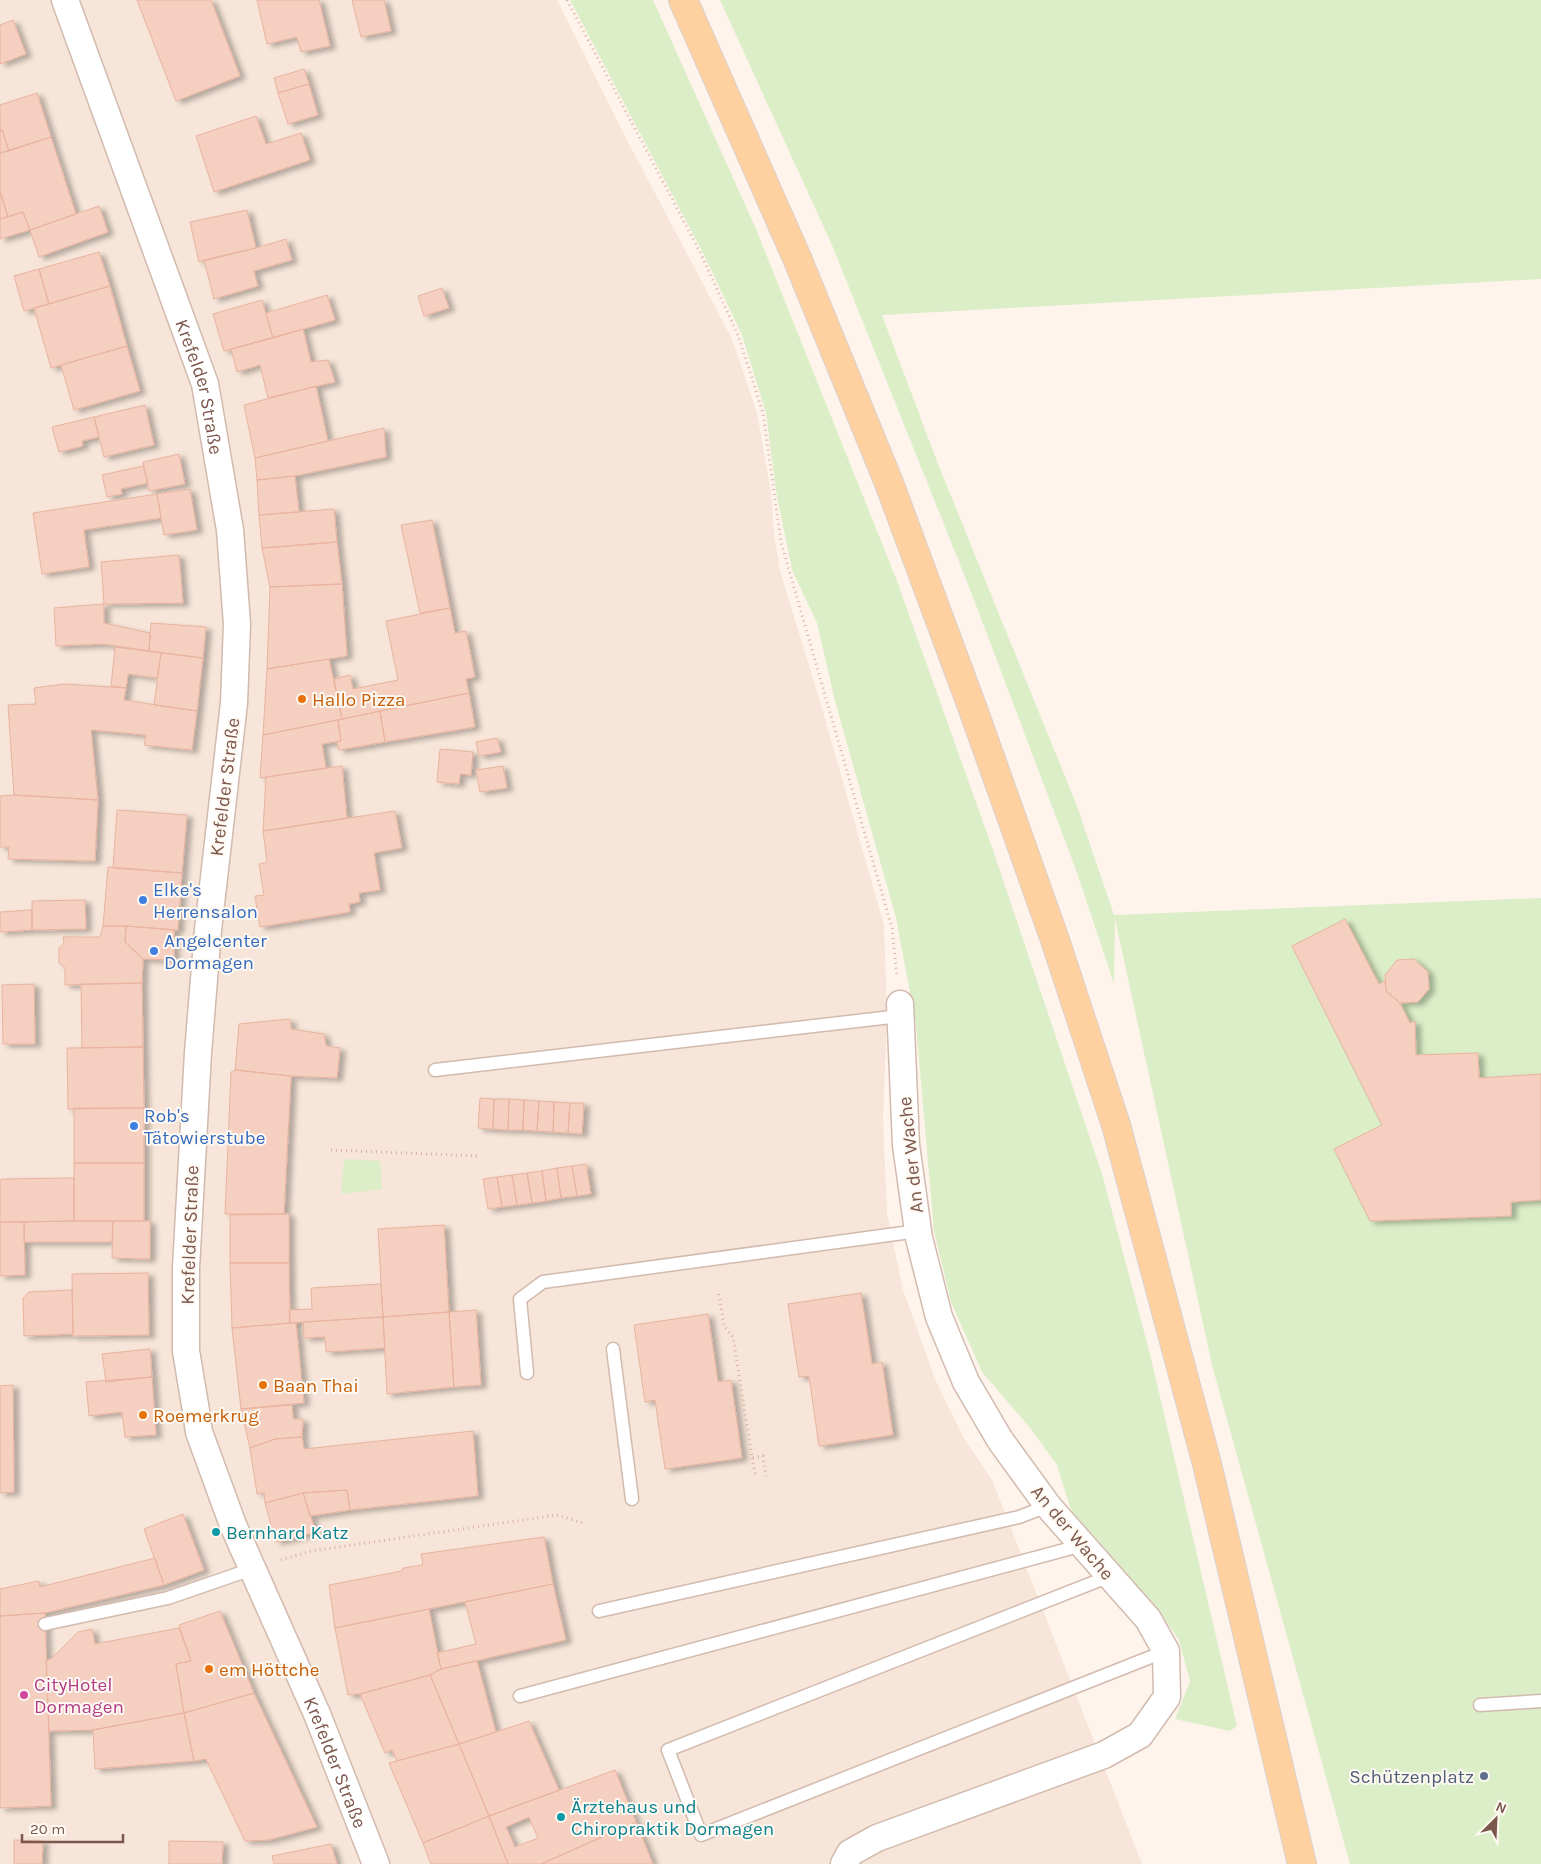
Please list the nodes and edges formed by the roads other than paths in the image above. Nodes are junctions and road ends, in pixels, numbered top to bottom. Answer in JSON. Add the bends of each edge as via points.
{"nodes":[{"id":1,"x":65,"y":0,"type":"edge"},
{"id":2,"x":683,"y":0,"type":"edge"},
{"id":3,"x":900,"y":1010,"type":"joint"},
{"id":4,"x":435,"y":1070,"type":"dead end"},
{"id":5,"x":918,"y":1231,"type":"junction"},
{"id":6,"x":613,"y":1349,"type":"dead end"},
{"id":7,"x":526,"y":1373,"type":"dead end"},
{"id":8,"x":632,"y":1499,"type":"dead end"},
{"id":9,"x":1048,"y":1506,"type":"junction"},
{"id":10,"x":1084,"y":1545,"type":"junction"},
{"id":11,"x":252,"y":1570,"type":"junction"},
{"id":12,"x":1110,"y":1576,"type":"junction"},
{"id":13,"x":599,"y":1611,"type":"dead end"},
{"id":14,"x":45,"y":1624,"type":"dead end"},
{"id":15,"x":1166,"y":1651,"type":"junction"},
{"id":16,"x":520,"y":1696,"type":"dead end"},
{"id":17,"x":1541,"y":1701,"type":"edge"},
{"id":18,"x":1480,"y":1705,"type":"dead end"},
{"id":19,"x":376,"y":1864,"type":"edge"},
{"id":20,"x":844,"y":1864,"type":"edge"},
{"id":21,"x":1302,"y":1864,"type":"edge"}],
"edges":[{"from":1,"to":11,"type":"street","name":"Krefelder Straße","via":[[205,384],[230,530],[237,624],[234,703],[208,930],[198,1053],[186,1268],[186,1351],[199,1432]]},
{"from":2,"to":21,"type":"main road","via":[[798,258],[889,483],[1054,937],[1110,1106],[1207,1464]]},
{"from":3,"to":4,"type":"lane"},
{"from":3,"to":5,"type":"street","name":"An der Wache","via":[[906,1145]]},
{"from":5,"to":7,"type":"lane","via":[[543,1282],[520,1299]]},
{"from":5,"to":9,"type":"street","name":"An der Wache","via":[[939,1317],[966,1382],[1000,1440]]},
{"from":6,"to":8,"type":"lane"},
{"from":9,"to":10,"type":"street","name":"An der Wache"},
{"from":9,"to":13,"type":"lane","via":[[1019,1517]]},
{"from":10,"to":12,"type":"street","name":"An der Wache"},
{"from":10,"to":16,"type":"lane"},
{"from":11,"to":14,"type":"lane","via":[[168,1598]]},
{"from":11,"to":19,"type":"street","name":"Krefelder Straße","via":[[317,1714]]},
{"from":12,"to":15,"type":"street","name":"An der Wache","via":[[1148,1619]]},
{"from":12,"to":15,"type":"lane","via":[[668,1750],[701,1835]]},
{"from":15,"to":20,"type":"street","name":"An der Wache","via":[[1167,1697],[1140,1735],[1104,1755],[877,1838],[850,1853]]},
{"from":17,"to":18,"type":"lane"}]}
